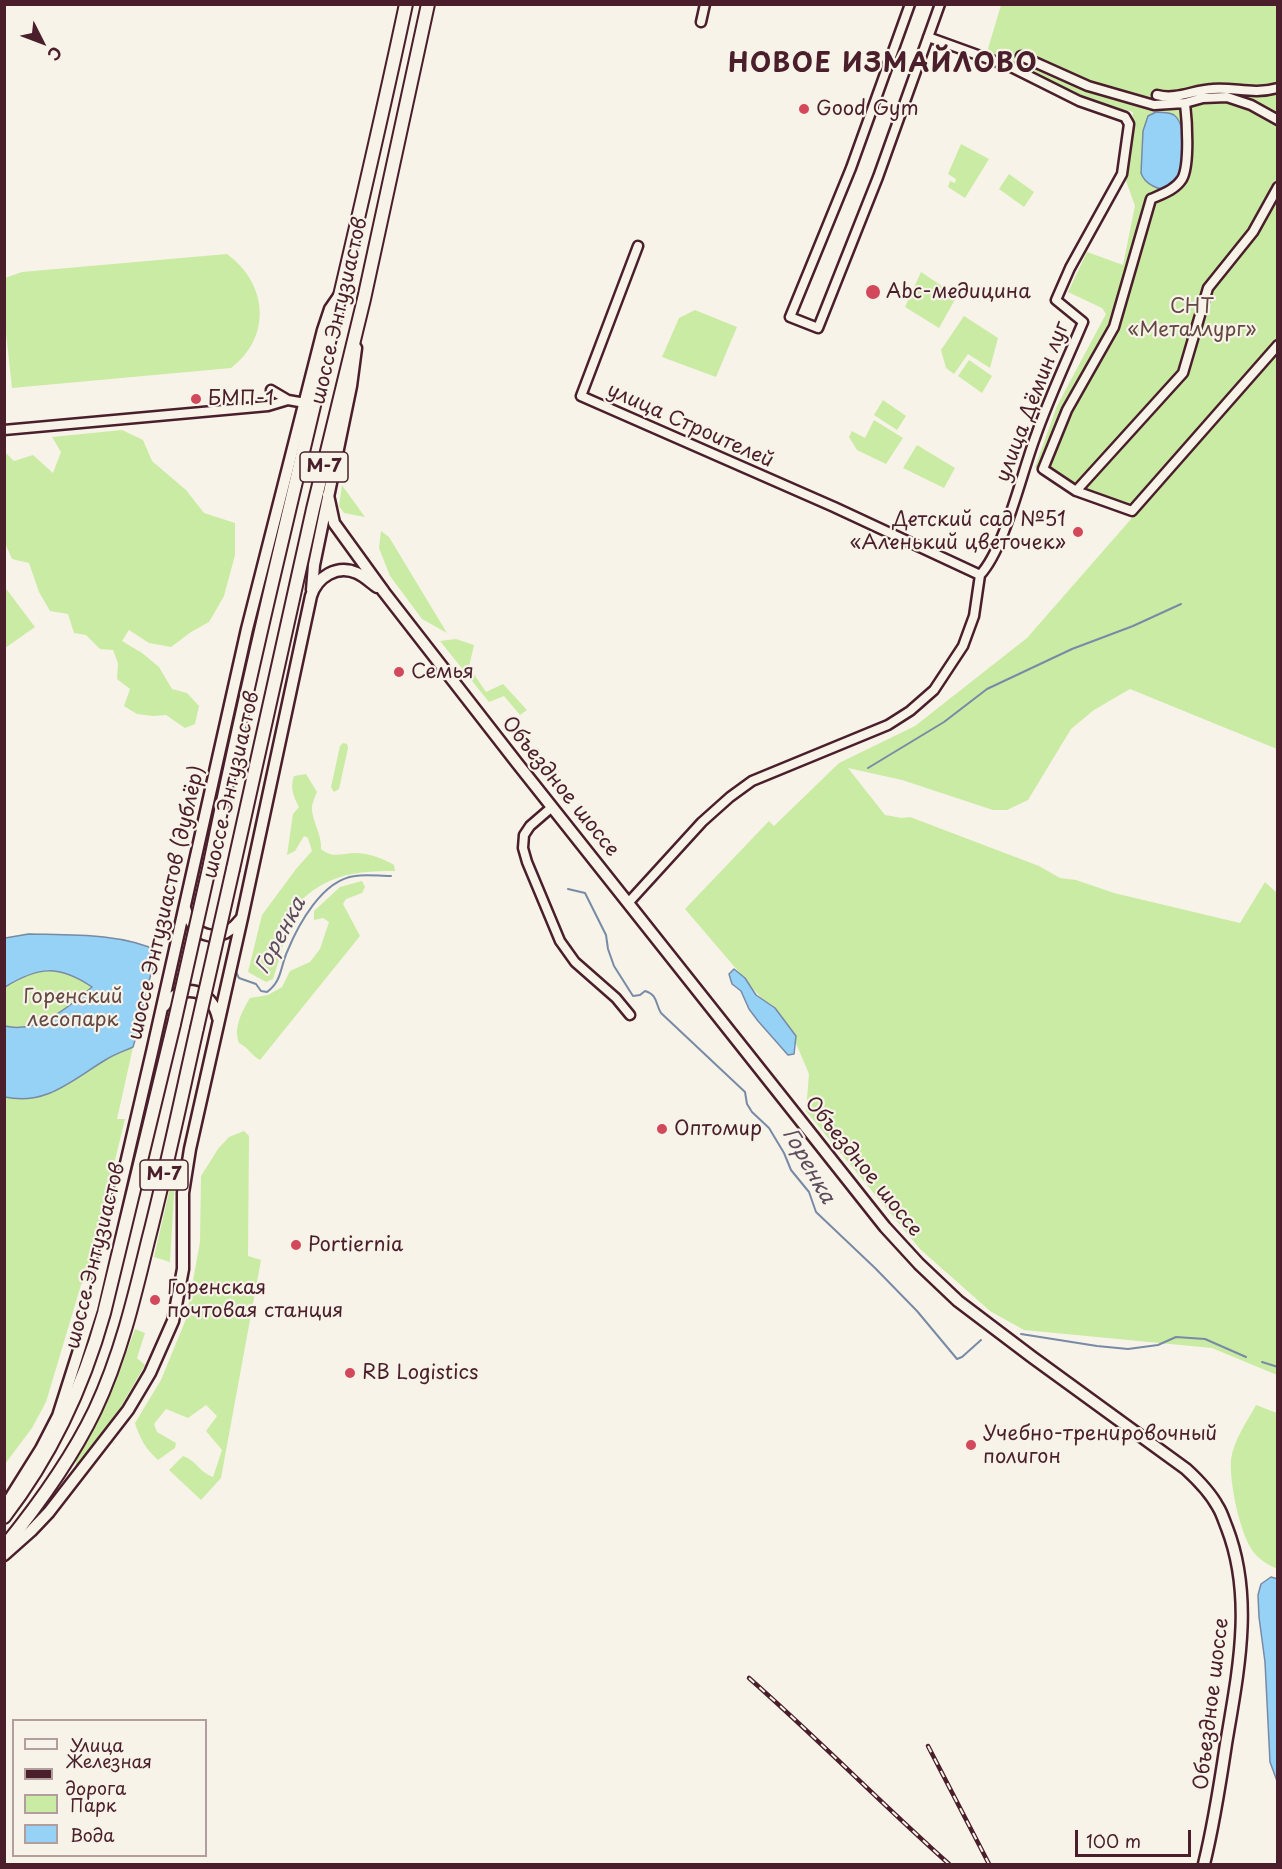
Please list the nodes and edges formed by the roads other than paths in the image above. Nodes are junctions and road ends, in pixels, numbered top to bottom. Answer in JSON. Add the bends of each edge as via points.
{"nodes":[{"id":1,"x":406,"y":4,"type":"edge"},
{"id":2,"x":428,"y":4,"type":"edge"},
{"id":3,"x":705,"y":4,"type":"edge"},
{"id":4,"x":910,"y":4,"type":"edge"},
{"id":5,"x":940,"y":4,"type":"edge"},
{"id":6,"x":701,"y":22,"type":"dead end"},
{"id":7,"x":928,"y":37,"type":"junction"},
{"id":8,"x":1021,"y":56,"type":"dead end"},
{"id":9,"x":1278,"y":88,"type":"edge"},
{"id":10,"x":1157,"y":96,"type":"dead end"},
{"id":11,"x":1185,"y":103,"type":"junction"},
{"id":12,"x":1278,"y":120,"type":"edge"},
{"id":13,"x":1278,"y":187,"type":"edge"},
{"id":14,"x":638,"y":246,"type":"dead end"},
{"id":15,"x":340,"y":296,"type":"junction"},
{"id":16,"x":364,"y":298,"type":"junction"},
{"id":17,"x":1278,"y":345,"type":"edge"},
{"id":18,"x":271,"y":390,"type":"dead end"},
{"id":19,"x":288,"y":400,"type":"junction"},
{"id":20,"x":304,"y":403,"type":"junction"},
{"id":21,"x":4,"y":430,"type":"edge"},
{"id":22,"x":1076,"y":491,"type":"junction"},
{"id":23,"x":328,"y":495,"type":"junction"},
{"id":24,"x":980,"y":575,"type":"junction"},
{"id":25,"x":384,"y":592,"type":"junction"},
{"id":26,"x":311,"y":596,"type":"junction"},
{"id":27,"x":552,"y":807,"type":"junction"},
{"id":28,"x":629,"y":902,"type":"junction"},
{"id":29,"x":185,"y":908,"type":"junction"},
{"id":30,"x":242,"y":918,"type":"junction"},
{"id":31,"x":162,"y":1009,"type":"junction"},
{"id":32,"x":630,"y":1015,"type":"dead end"},
{"id":33,"x":219,"y":1021,"type":"junction"},
{"id":34,"x":4,"y":1508,"type":"edge"},
{"id":35,"x":4,"y":1516,"type":"edge"},
{"id":36,"x":4,"y":1547,"type":"edge"},
{"id":37,"x":4,"y":1555,"type":"edge"},
{"id":38,"x":1204,"y":1864,"type":"edge"}],
"edges":[{"from":1,"to":15,"type":"highway","name":"шоссе Энтузиастов","number":"М-7"},
{"from":2,"to":16,"type":"highway","name":"шоссе Энтузиастов","number":"М-7"},
{"from":3,"to":6,"type":"street"},
{"from":4,"to":7,"type":"street","via":[[851,168],[790,317],[818,328]]},
{"from":5,"to":7,"type":"street"},
{"from":7,"to":24,"type":"street","name":"улица Дёмин луг","via":[[1024,73],[1079,101],[1125,117],[1129,124],[1122,174],[1056,300],[1083,322],[1035,437],[1000,541]]},
{"from":8,"to":11,"type":"street","via":[[1088,86],[1154,105]]},
{"from":9,"to":10,"type":"street","via":[[1256,92],[1213,89],[1178,97]]},
{"from":11,"to":12,"type":"street","via":[[1227,98],[1251,105]]},
{"from":11,"to":22,"type":"street","via":[[1187,150],[1183,178],[1171,191],[1151,199],[1114,327],[1067,410],[1043,469]]},
{"from":13,"to":22,"type":"street","via":[[1253,232],[1208,288],[1183,373]]},
{"from":14,"to":24,"type":"street","name":"улица Строителей","via":[[581,396]]},
{"from":15,"to":20,"type":"main road","name":"шоссе Энтузиастов (дублёр)","via":[[330,309]]},
{"from":15,"to":35,"type":"highway","name":"шоссе Энтузиастов","number":"М-7","bridge":true,"via":[[107,1303],[78,1392],[55,1442]]},
{"from":16,"to":23,"type":"main road","via":[[351,386]]},
{"from":16,"to":36,"type":"highway","name":"шоссе Энтузиастов","number":"М-7","bridge":true,"via":[[138,1285],[96,1408],[54,1481]]},
{"from":17,"to":22,"type":"street","via":[[1132,511]]},
{"from":18,"to":19,"type":"street"},
{"from":19,"to":20,"type":"street"},
{"from":19,"to":21,"type":"street","via":[[267,406]]},
{"from":20,"to":29,"type":"main road","name":"шоссе Энтузиастов (дублёр)","via":[[247,628]]},
{"from":23,"to":25,"type":"main road","name":"Объездное шоссе","via":[[334,524]]},
{"from":23,"to":26,"type":"main road"},
{"from":24,"to":28,"type":"street","via":[[974,616],[963,646],[934,690],[888,725],[752,782],[730,797]]},
{"from":25,"to":26,"type":"main road","via":[[360,574],[342,570],[320,580]]},
{"from":25,"to":27,"type":"main road","name":"Объездное шоссе"},
{"from":26,"to":30,"type":"main road"},
{"from":27,"to":28,"type":"main road","name":"Объездное шоссе"},
{"from":27,"to":32,"type":"street","via":[[524,835],[527,862],[560,941],[575,962]]},
{"from":28,"to":38,"type":"main road","name":"Объездное шоссе","via":[[885,1227],[919,1264],[958,1300],[1032,1357],[1186,1469],[1219,1507],[1233,1543],[1240,1578],[1242,1624],[1220,1790]]},
{"from":29,"to":30,"type":"main road","via":[[192,925],[208,935],[228,932]]},
{"from":29,"to":31,"type":"main road","name":"шоссе Энтузиастов (дублёр)"},
{"from":30,"to":33,"type":"main road"},
{"from":31,"to":33,"type":"main road","via":[[176,994],[196,992],[212,1002]]},
{"from":31,"to":34,"type":"main road","name":"шоссе Энтузиастов (дублёр)","via":[[92,1309],[71,1378],[49,1435]]},
{"from":33,"to":37,"type":"main road","via":[[186,1170],[179,1294],[161,1350],[122,1417],[49,1512]]}]}
